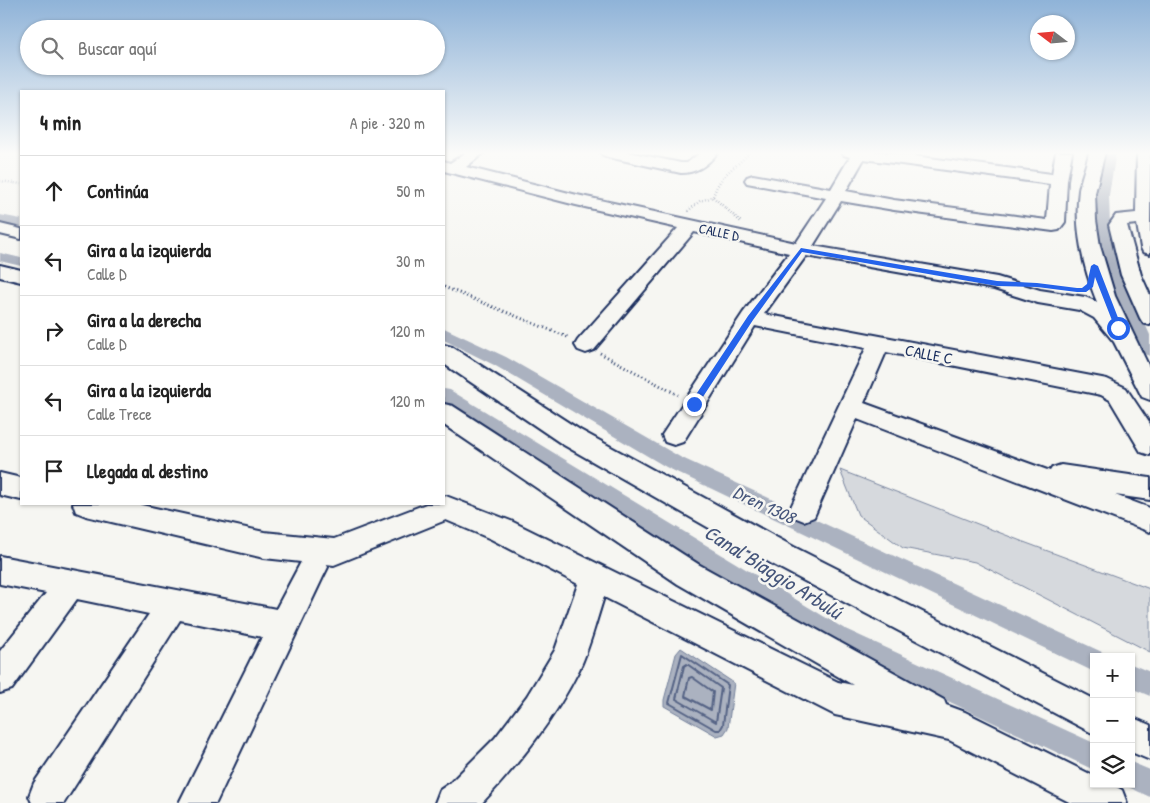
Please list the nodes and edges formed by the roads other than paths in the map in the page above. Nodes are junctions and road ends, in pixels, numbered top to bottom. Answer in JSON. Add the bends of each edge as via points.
{"nodes":[{"id":1,"x":540,"y":189,"type":"edge"},
{"id":2,"x":805,"y":189,"type":"edge"},
{"id":3,"x":838,"y":189,"type":"edge"},
{"id":4,"x":1058,"y":189,"type":"edge"},
{"id":5,"x":1087,"y":189,"type":"edge"},
{"id":6,"x":1147,"y":189,"type":"edge"},
{"id":7,"x":836,"y":195,"type":"junction"},
{"id":8,"x":681,"y":224,"type":"junction"},
{"id":9,"x":0,"y":229,"type":"edge"},
{"id":10,"x":1148,"y":233,"type":"edge"},
{"id":11,"x":20,"y":234,"type":"edge"},
{"id":12,"x":801,"y":250,"type":"junction"},
{"id":13,"x":1094,"y":266,"type":"junction"},
{"id":14,"x":0,"y":271,"type":"edge"},
{"id":15,"x":20,"y":276,"type":"edge"},
{"id":16,"x":997,"y":283,"type":"junction"},
{"id":17,"x":750,"y":318,"type":"junction"},
{"id":18,"x":1150,"y":318,"type":"edge"},
{"id":19,"x":1123,"y":338,"type":"junction"},
{"id":20,"x":879,"y":344,"type":"junction"},
{"id":21,"x":586,"y":346,"type":"dead end"},
{"id":22,"x":445,"y":354,"type":"edge"},
{"id":23,"x":1150,"y":391,"type":"edge"},
{"id":24,"x":850,"y":407,"type":"junction"},
{"id":25,"x":445,"y":414,"type":"edge"},
{"id":26,"x":674,"y":436,"type":"dead end"},
{"id":27,"x":1150,"y":445,"type":"edge"},
{"id":28,"x":1020,"y":470,"type":"junction"},
{"id":29,"x":0,"y":484,"type":"edge"},
{"id":30,"x":1140,"y":487,"type":"edge"},
{"id":31,"x":20,"y":489,"type":"edge"},
{"id":32,"x":90,"y":505,"type":"edge"},
{"id":33,"x":804,"y":509,"type":"dead end"},
{"id":34,"x":1143,"y":518,"type":"edge"},
{"id":35,"x":313,"y":567,"type":"dead end"},
{"id":36,"x":0,"y":570,"type":"edge"},
{"id":37,"x":595,"y":577,"type":"junction"},
{"id":38,"x":71,"y":584,"type":"junction"},
{"id":39,"x":173,"y":604,"type":"junction"},
{"id":40,"x":284,"y":626,"type":"junction"},
{"id":41,"x":0,"y":677,"type":"edge"},
{"id":42,"x":1090,"y":715,"type":"edge"},
{"id":43,"x":953,"y":724,"type":"junction"},
{"id":44,"x":1135,"y":736,"type":"edge"},
{"id":45,"x":1150,"y":743,"type":"edge"},
{"id":46,"x":47,"y":796,"type":"dead end"},
{"id":47,"x":197,"y":803,"type":"edge"},
{"id":48,"x":453,"y":803,"type":"edge"},
{"id":49,"x":1109,"y":803,"type":"edge"}],
"edges":[{"from":1,"to":8,"type":"street","name":"CALLE D"},
{"from":2,"to":7,"type":"street"},
{"from":3,"to":7,"type":"street"},
{"from":4,"to":7,"type":"street","via":[[1053,226]]},
{"from":5,"to":13,"type":"street","via":[[1088,236]]},
{"from":6,"to":10,"type":"street"},
{"from":7,"to":12,"type":"street"},
{"from":8,"to":12,"type":"street","name":"CALLE D"},
{"from":8,"to":21,"type":"street"},
{"from":9,"to":11,"type":"street"},
{"from":10,"to":18,"type":"street","via":[[1122,219],[1118,225],[1131,275]]},
{"from":12,"to":16,"type":"street","name":"CALLE D"},
{"from":12,"to":17,"type":"street"},
{"from":13,"to":16,"type":"street","name":"CALLE D","via":[[1090,285],[1084,290]]},
{"from":13,"to":19,"type":"street"},
{"from":14,"to":15,"type":"street"},
{"from":16,"to":19,"type":"street","name":"CALLE D","via":[[1095,308]]},
{"from":17,"to":20,"type":"street","name":"CALLE C"},
{"from":17,"to":26,"type":"street"},
{"from":19,"to":23,"type":"street"},
{"from":20,"to":24,"type":"street"},
{"from":20,"to":27,"type":"street","name":"CALLE C","via":[[1107,388],[1118,394]]},
{"from":22,"to":42,"type":"street","via":[[571,437],[784,556]]},
{"from":24,"to":28,"type":"street"},
{"from":24,"to":33,"type":"street"},
{"from":25,"to":43,"type":"street","via":[[688,574]]},
{"from":28,"to":30,"type":"street"},
{"from":28,"to":34,"type":"street"},
{"from":29,"to":31,"type":"street"},
{"from":30,"to":34,"type":"street","via":[[1126,490],[1125,498]]},
{"from":32,"to":37,"type":"street","via":[[264,545],[334,552],[446,508],[501,530]]},
{"from":35,"to":40,"type":"street"},
{"from":36,"to":38,"type":"street"},
{"from":37,"to":43,"type":"street","via":[[835,698]]},
{"from":37,"to":48,"type":"street","via":[[568,658],[539,708],[507,750]]},
{"from":38,"to":39,"type":"street"},
{"from":38,"to":41,"type":"street"},
{"from":39,"to":40,"type":"street"},
{"from":39,"to":46,"type":"street"},
{"from":40,"to":47,"type":"street"},
{"from":43,"to":49,"type":"street"},
{"from":44,"to":45,"type":"street"}]}
